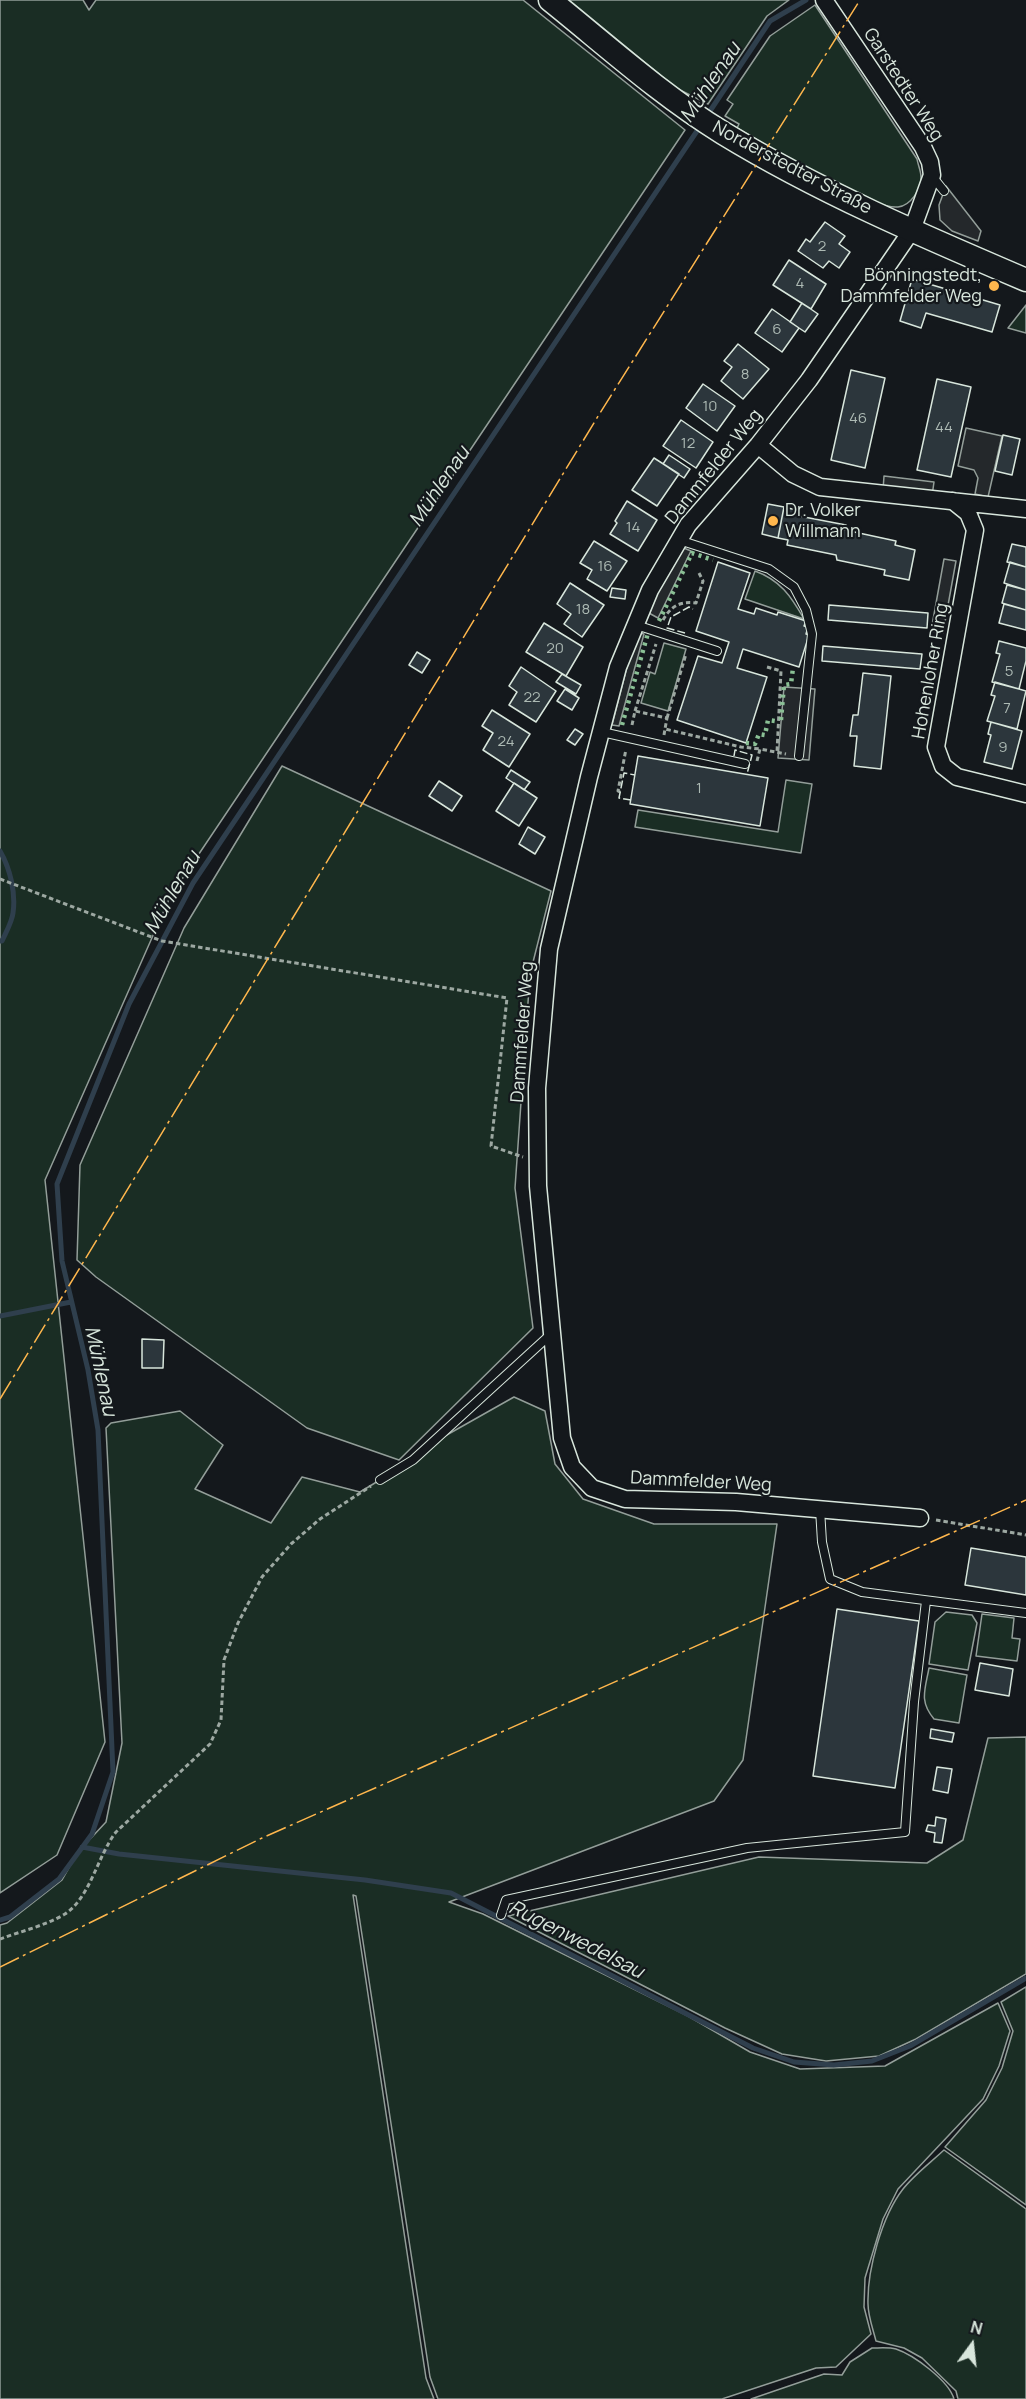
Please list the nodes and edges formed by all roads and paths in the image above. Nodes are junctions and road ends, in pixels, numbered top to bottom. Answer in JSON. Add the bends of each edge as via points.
{"nodes":[{"id":1,"x":550,"y":0,"type":"edge"},
{"id":2,"x":824,"y":0,"type":"edge"},
{"id":3,"x":932,"y":175,"type":"junction"},
{"id":4,"x":944,"y":191,"type":"dead end"},
{"id":5,"x":912,"y":230,"type":"junction"},
{"id":6,"x":1026,"y":280,"type":"edge"},
{"id":7,"x":758,"y":445,"type":"junction"},
{"id":8,"x":953,"y":501,"type":"junction"},
{"id":9,"x":1026,"y":508,"type":"edge"},
{"id":10,"x":680,"y":540,"type":"junction"},
{"id":11,"x":699,"y":573,"type":"dead end"},
{"id":12,"x":636,"y":625,"type":"junction"},
{"id":13,"x":659,"y":633,"type":"junction"},
{"id":14,"x":690,"y":642,"type":"junction"},
{"id":15,"x":717,"y":651,"type":"dead end"},
{"id":16,"x":767,"y":666,"type":"dead end"},
{"id":17,"x":635,"y":711,"type":"junction"},
{"id":18,"x":667,"y":718,"type":"junction"},
{"id":19,"x":665,"y":729,"type":"junction"},
{"id":20,"x":602,"y":732,"type":"junction"},
{"id":21,"x":628,"y":738,"type":"junction"},
{"id":22,"x":661,"y":745,"type":"junction"},
{"id":23,"x":759,"y":749,"type":"junction"},
{"id":24,"x":777,"y":752,"type":"junction"},
{"id":25,"x":799,"y":756,"type":"joint"},
{"id":26,"x":745,"y":764,"type":"joint"},
{"id":27,"x":621,"y":792,"type":"dead end"},
{"id":28,"x":1026,"y":794,"type":"edge"},
{"id":29,"x":0,"y":879,"type":"edge"},
{"id":30,"x":537,"y":1162,"type":"junction"},
{"id":31,"x":551,"y":1334,"type":"junction"},
{"id":32,"x":380,"y":1480,"type":"joint"},
{"id":33,"x":820,"y":1509,"type":"junction"},
{"id":34,"x":920,"y":1518,"type":"joint"},
{"id":35,"x":1026,"y":1535,"type":"edge"},
{"id":36,"x":926,"y":1601,"type":"junction"},
{"id":37,"x":1026,"y":1613,"type":"edge"},
{"id":38,"x":501,"y":1915,"type":"dead end"},
{"id":39,"x":0,"y":1939,"type":"edge"}],
"edges":[{"from":1,"to":5,"type":"main road","name":"Norderstedter Straße","via":[[677,102],[724,133]]},
{"from":2,"to":3,"type":"street","name":"Garstedter Weg","via":[[923,147]]},
{"from":3,"to":4,"type":"lane"},
{"from":3,"to":5,"type":"street"},
{"from":5,"to":6,"type":"main road","name":"Norderstedter Straße"},
{"from":5,"to":7,"type":"street","name":"Dammfelder Weg","via":[[809,380]]},
{"from":7,"to":8,"type":"street","via":[[793,474],[820,487]]},
{"from":7,"to":10,"type":"street","name":"Dammfelder Weg","via":[[688,525]]},
{"from":8,"to":9,"type":"street"},
{"from":8,"to":28,"type":"street","name":"Hohenloher Ring","via":[[968,513],[975,530],[936,747],[943,766],[957,777]]},
{"from":10,"to":12,"type":"street","name":"Dammfelder Weg","via":[[650,590]]},
{"from":10,"to":25,"type":"lane","via":[[769,569],[794,587],[812,634]]},
{"from":11,"to":13,"type":"path","via":[[703,581],[696,603],[671,608]]},
{"from":12,"to":13,"type":"lane"},
{"from":12,"to":20,"type":"street","name":"Dammfelder Weg","via":[[618,668]]},
{"from":13,"to":14,"type":"lane"},
{"from":13,"to":17,"type":"path"},
{"from":14,"to":15,"type":"lane"},
{"from":14,"to":18,"type":"path"},
{"from":16,"to":24,"type":"path","via":[[781,671]]},
{"from":17,"to":18,"type":"path"},
{"from":17,"to":21,"type":"path"},
{"from":18,"to":19,"type":"path"},
{"from":19,"to":22,"type":"path"},
{"from":19,"to":23,"type":"path"},
{"from":20,"to":21,"type":"lane"},
{"from":20,"to":30,"type":"street","name":"Dammfelder Weg","via":[[549,949],[537,1088]]},
{"from":21,"to":22,"type":"lane"},
{"from":21,"to":27,"type":"path","via":[[618,791]]},
{"from":22,"to":26,"type":"lane"},
{"from":23,"to":24,"type":"path"},
{"from":23,"to":26,"type":"path","via":[[756,765]]},
{"from":24,"to":25,"type":"path"},
{"from":29,"to":30,"type":"path","via":[[162,941],[507,998],[491,1146]]},
{"from":30,"to":31,"type":"street","name":"Dammfelder Weg"},
{"from":31,"to":32,"type":"lane","via":[[413,1460]]},
{"from":31,"to":33,"type":"street","name":"Dammfelder Weg","via":[[562,1438],[572,1467],[592,1488],[625,1499]]},
{"from":32,"to":39,"type":"path","via":[[320,1519],[262,1577],[224,1659],[221,1720],[210,1743],[109,1842],[81,1896],[66,1913]]},
{"from":33,"to":34,"type":"street","name":"Dammfelder Weg"},
{"from":33,"to":36,"type":"lane","via":[[830,1579],[862,1592]]},
{"from":34,"to":35,"type":"path"},
{"from":36,"to":37,"type":"lane"},
{"from":36,"to":38,"type":"lane","via":[[905,1832],[747,1848],[506,1900]]}]}
